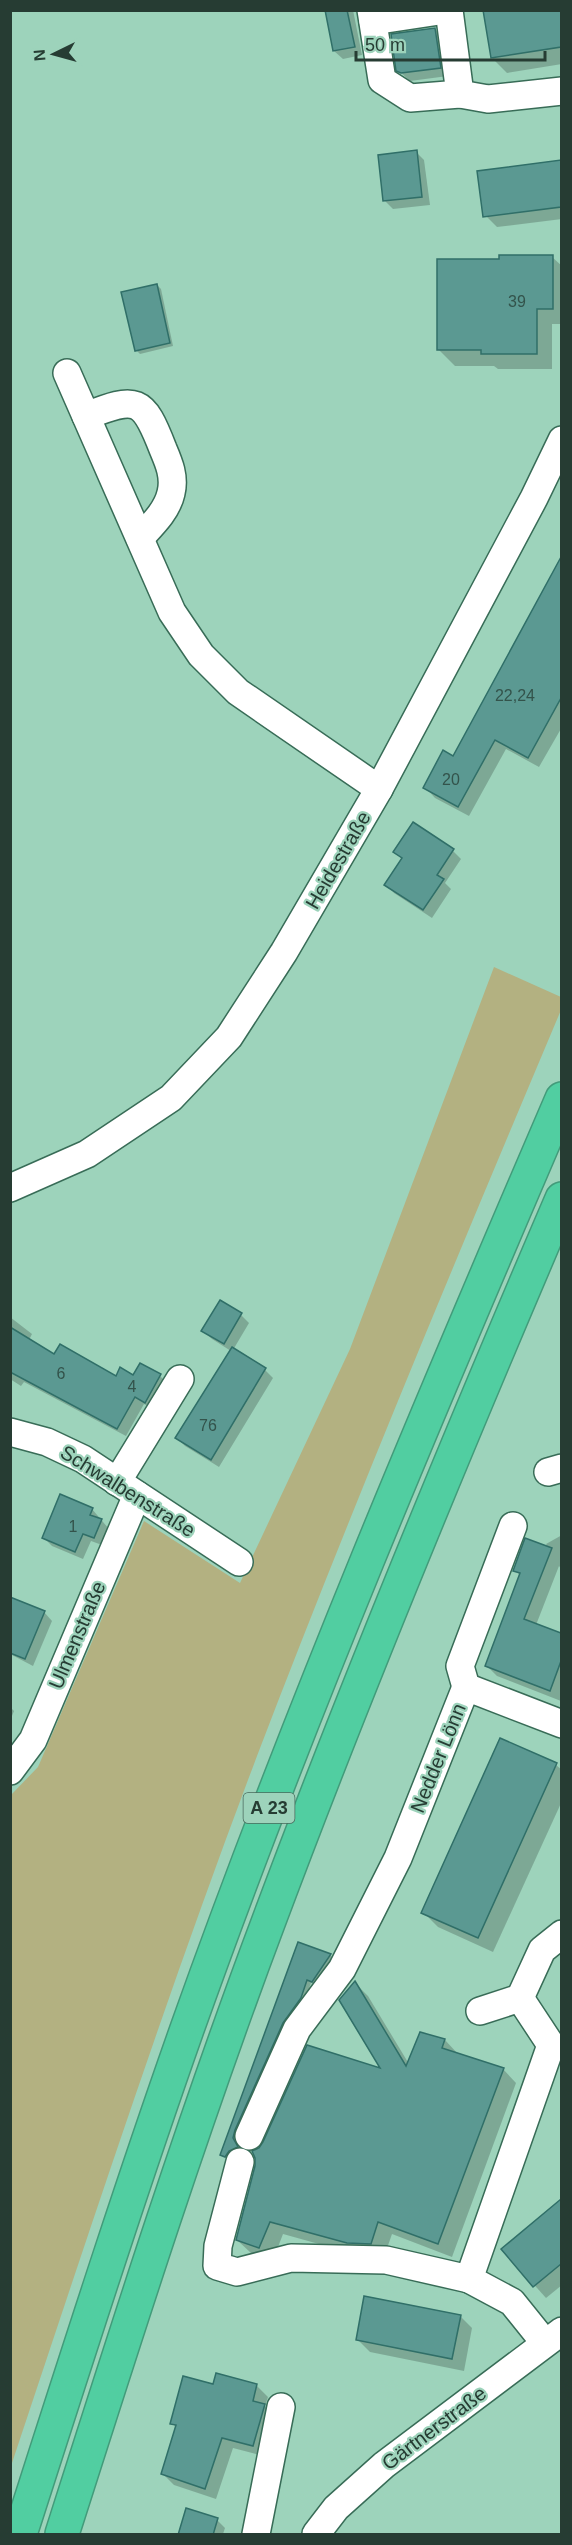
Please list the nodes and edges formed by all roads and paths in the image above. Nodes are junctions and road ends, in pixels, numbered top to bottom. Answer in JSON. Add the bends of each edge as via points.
{"nodes":[{"id":1,"x":447,"y":10,"type":"edge"},
{"id":2,"x":372,"y":16,"type":"edge"},
{"id":3,"x":561,"y":91,"type":"edge"},
{"id":4,"x":460,"y":94,"type":"junction"},
{"id":5,"x":67,"y":373,"type":"dead end"},
{"id":6,"x":86,"y":416,"type":"junction"},
{"id":7,"x":561,"y":440,"type":"edge"},
{"id":8,"x":140,"y":538,"type":"junction"},
{"id":9,"x":379,"y":789,"type":"junction"},
{"id":10,"x":561,"y":1099,"type":"edge"},
{"id":11,"x":10,"y":1188,"type":"edge"},
{"id":12,"x":561,"y":1199,"type":"edge"},
{"id":13,"x":180,"y":1379,"type":"dead end"},
{"id":14,"x":10,"y":1432,"type":"edge"},
{"id":15,"x":127,"y":1488,"type":"junction"},
{"id":16,"x":513,"y":1526,"type":"dead end"},
{"id":17,"x":239,"y":1562,"type":"dead end"},
{"id":18,"x":466,"y":1687,"type":"junction"},
{"id":19,"x":561,"y":1724,"type":"edge"},
{"id":20,"x":10,"y":1771,"type":"edge"},
{"id":21,"x":561,"y":1934,"type":"edge"},
{"id":22,"x":520,"y":1998,"type":"junction"},
{"id":23,"x":480,"y":2011,"type":"dead end"},
{"id":24,"x":249,"y":2136,"type":"dead end"},
{"id":25,"x":240,"y":2162,"type":"dead end"},
{"id":26,"x":469,"y":2278,"type":"junction"},
{"id":27,"x":553,"y":2337,"type":"edge"},
{"id":28,"x":281,"y":2407,"type":"dead end"},
{"id":29,"x":259,"y":2533,"type":"edge"},
{"id":30,"x":20,"y":2535,"type":"edge"},
{"id":31,"x":62,"y":2535,"type":"edge"},
{"id":32,"x":316,"y":2535,"type":"edge"}],
"edges":[{"from":1,"to":2,"type":"street"},
{"from":1,"to":4,"type":"street"},
{"from":2,"to":4,"type":"street","via":[[382,80],[410,98]]},
{"from":3,"to":4,"type":"street","via":[[488,99]]},
{"from":5,"to":6,"type":"street"},
{"from":6,"to":8,"type":"street"},
{"from":6,"to":8,"type":"street","via":[[119,403],[133,404],[145,410],[153,424],[172,473],[171,494],[160,516]]},
{"from":7,"to":9,"type":"street","name":"Heidestraße"},
{"from":8,"to":9,"type":"street","via":[[172,612],[201,655],[238,692]]},
{"from":9,"to":11,"type":"street","name":"Heidestraße","via":[[284,952],[229,1037],[171,1098],[87,1154]]},
{"from":10,"to":30,"type":"highway","number":"A 23","via":[[442,1378],[262,1827],[187,2028]]},
{"from":12,"to":31,"type":"highway","number":"A 23","via":[[367,1666],[267,1925],[155,2243]]},
{"from":13,"to":15,"type":"street","name":"Ulmenstraße"},
{"from":14,"to":15,"type":"street","name":"Schwalbenstraße","via":[[47,1442],[83,1459]]},
{"from":15,"to":17,"type":"street","name":"Schwalbenstraße"},
{"from":15,"to":20,"type":"street","name":"Ulmenstraße","via":[[33,1740]]},
{"from":16,"to":18,"type":"street","via":[[460,1666]]},
{"from":18,"to":19,"type":"street","name":"Nedder Lönn"},
{"from":18,"to":24,"type":"street","name":"Nedder Lönn","via":[[398,1858],[342,1969],[297,2029]]},
{"from":21,"to":22,"type":"street","via":[[542,1950]]},
{"from":22,"to":23,"type":"street"},
{"from":22,"to":26,"type":"street","via":[[551,2045]]},
{"from":25,"to":26,"type":"street","via":[[218,2246],[217,2266],[237,2272],[291,2258],[386,2260]]},
{"from":26,"to":27,"type":"street","via":[[512,2302]]},
{"from":27,"to":32,"type":"street","name":"Gärtnerstraße","via":[[384,2465],[336,2508]]},
{"from":28,"to":29,"type":"street"}]}
